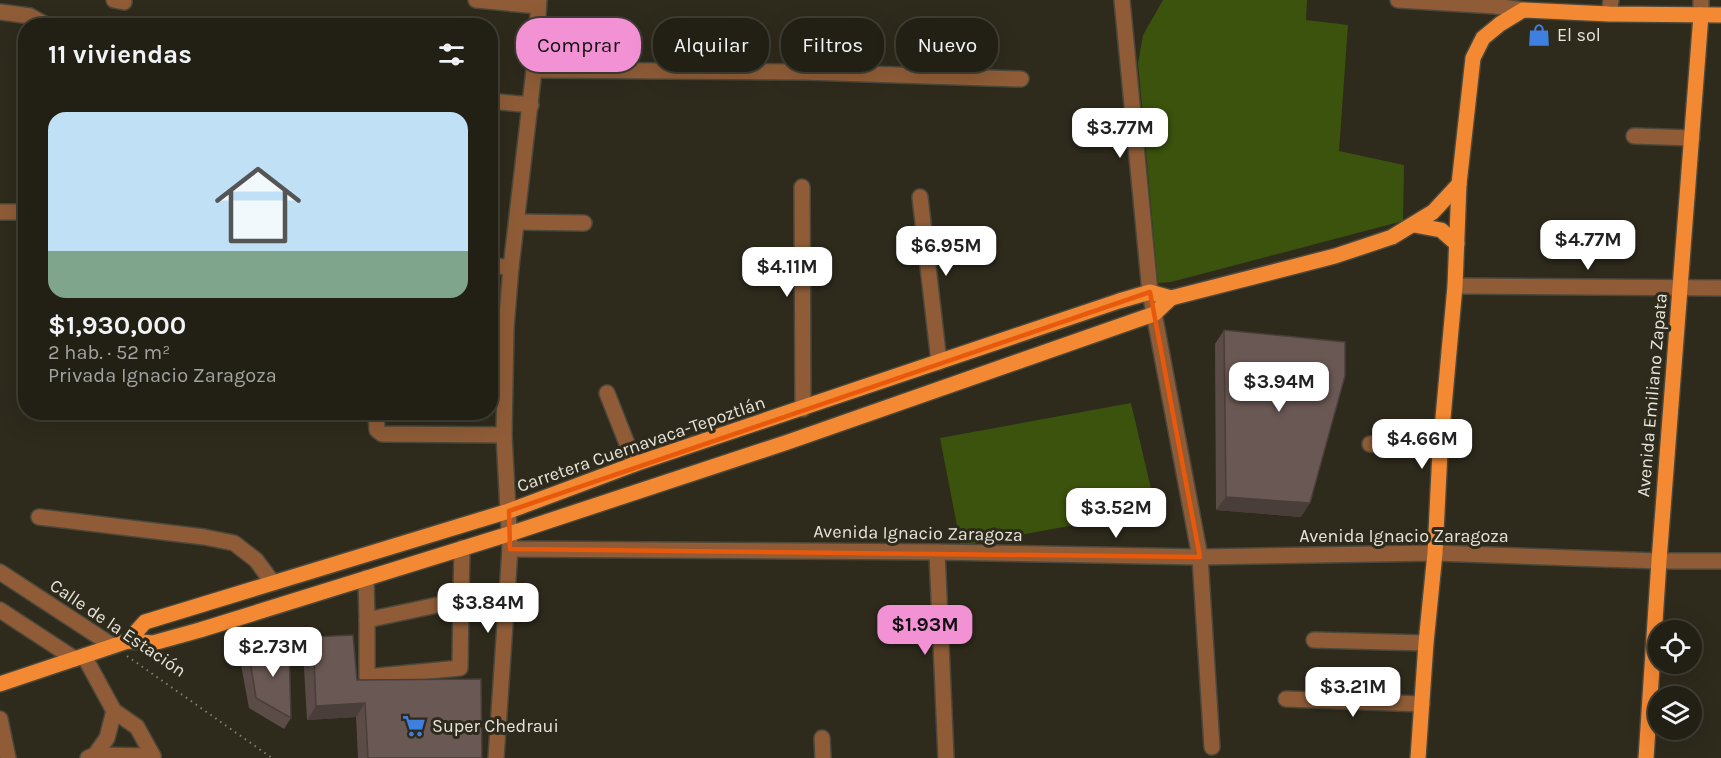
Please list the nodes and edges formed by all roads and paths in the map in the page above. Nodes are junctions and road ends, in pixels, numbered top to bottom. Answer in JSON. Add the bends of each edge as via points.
{"nodes":[{"id":1,"x":476,"y":0,"type":"edge"},
{"id":2,"x":1122,"y":0,"type":"edge"},
{"id":3,"x":1398,"y":0,"type":"edge"},
{"id":4,"x":538,"y":3,"type":"edge"},
{"id":5,"x":1495,"y":3,"type":"edge"},
{"id":6,"x":1610,"y":7,"type":"edge"},
{"id":7,"x":1701,"y":7,"type":"edge"},
{"id":8,"x":1524,"y":10,"type":"junction"},
{"id":9,"x":0,"y":12,"type":"edge"},
{"id":10,"x":1721,"y":15,"type":"edge"},
{"id":11,"x":34,"y":18,"type":"edge"},
{"id":12,"x":537,"y":18,"type":"edge"},
{"id":13,"x":641,"y":71,"type":"edge"},
{"id":14,"x":534,"y":72,"type":"edge"},
{"id":15,"x":1021,"y":79,"type":"dead end"},
{"id":16,"x":498,"y":102,"type":"edge"},
{"id":17,"x":531,"y":105,"type":"junction"},
{"id":18,"x":1634,"y":136,"type":"dead end"},
{"id":19,"x":1692,"y":138,"type":"junction"},
{"id":20,"x":1459,"y":184,"type":"junction"},
{"id":21,"x":802,"y":186,"type":"dead end"},
{"id":22,"x":920,"y":197,"type":"dead end"},
{"id":23,"x":0,"y":212,"type":"edge"},
{"id":24,"x":18,"y":212,"type":"edge"},
{"id":25,"x":517,"y":222,"type":"junction"},
{"id":26,"x":584,"y":223,"type":"dead end"},
{"id":27,"x":1414,"y":225,"type":"junction"},
{"id":28,"x":1457,"y":244,"type":"junction"},
{"id":29,"x":498,"y":266,"type":"edge"},
{"id":30,"x":511,"y":267,"type":"junction"},
{"id":31,"x":1455,"y":286,"type":"junction"},
{"id":32,"x":1721,"y":288,"type":"edge"},
{"id":33,"x":1680,"y":289,"type":"junction"},
{"id":34,"x":1150,"y":292,"type":"junction"},
{"id":35,"x":1171,"y":298,"type":"junction"},
{"id":36,"x":1154,"y":314,"type":"junction"},
{"id":37,"x":498,"y":357,"type":"edge"},
{"id":38,"x":939,"y":362,"type":"junction"},
{"id":39,"x":607,"y":393,"type":"dead end"},
{"id":40,"x":803,"y":409,"type":"junction"},
{"id":41,"x":376,"y":420,"type":"edge"},
{"id":42,"x":504,"y":435,"type":"junction"},
{"id":43,"x":1370,"y":444,"type":"dead end"},
{"id":44,"x":1440,"y":451,"type":"junction"},
{"id":45,"x":635,"y":464,"type":"junction"},
{"id":46,"x":509,"y":511,"type":"junction"},
{"id":47,"x":39,"y":517,"type":"dead end"},
{"id":48,"x":510,"y":542,"type":"junction"},
{"id":49,"x":462,"y":549,"type":"junction"},
{"id":50,"x":937,"y":552,"type":"junction"},
{"id":51,"x":1435,"y":553,"type":"junction"},
{"id":52,"x":1200,"y":557,"type":"junction"},
{"id":53,"x":1659,"y":561,"type":"junction"},
{"id":54,"x":1721,"y":561,"type":"edge"},
{"id":55,"x":0,"y":572,"type":"edge"},
{"id":56,"x":366,"y":578,"type":"junction"},
{"id":57,"x":273,"y":583,"type":"junction"},
{"id":58,"x":461,"y":600,"type":"junction"},
{"id":59,"x":0,"y":610,"type":"edge"},
{"id":60,"x":367,"y":621,"type":"junction"},
{"id":61,"x":1314,"y":640,"type":"dead end"},
{"id":62,"x":1426,"y":643,"type":"junction"},
{"id":63,"x":120,"y":644,"type":"junction"},
{"id":64,"x":79,"y":657,"type":"junction"},
{"id":65,"x":0,"y":684,"type":"edge"},
{"id":66,"x":1286,"y":699,"type":"dead end"},
{"id":67,"x":1422,"y":704,"type":"junction"},
{"id":68,"x":114,"y":711,"type":"junction"},
{"id":69,"x":0,"y":719,"type":"edge"},
{"id":70,"x":822,"y":738,"type":"dead end"},
{"id":71,"x":1212,"y":747,"type":"dead end"},
{"id":72,"x":91,"y":756,"type":"edge"},
{"id":73,"x":153,"y":757,"type":"edge"},
{"id":74,"x":9,"y":758,"type":"edge"},
{"id":75,"x":272,"y":758,"type":"edge"},
{"id":76,"x":496,"y":758,"type":"edge"},
{"id":77,"x":823,"y":758,"type":"edge"},
{"id":78,"x":946,"y":758,"type":"edge"},
{"id":79,"x":1418,"y":758,"type":"edge"},
{"id":80,"x":1646,"y":758,"type":"edge"}],
"edges":[{"from":1,"to":4,"type":"street"},
{"from":2,"to":34,"type":"street"},
{"from":3,"to":5,"type":"street"},
{"from":4,"to":12,"type":"street"},
{"from":5,"to":8,"type":"street"},
{"from":6,"to":7,"type":"main road"},
{"from":6,"to":8,"type":"main road"},
{"from":7,"to":10,"type":"main road"},
{"from":7,"to":19,"type":"main road","name":"Avenida Emiliano Zapata"},
{"from":8,"to":20,"type":"main road","via":[[1484,38],[1473,58]]},
{"from":9,"to":11,"type":"street"},
{"from":13,"to":15,"type":"street"},
{"from":14,"to":17,"type":"street"},
{"from":16,"to":17,"type":"street"},
{"from":17,"to":25,"type":"street"},
{"from":18,"to":19,"type":"street"},
{"from":19,"to":33,"type":"main road","name":"Avenida Emiliano Zapata"},
{"from":20,"to":27,"type":"main road","via":[[1433,212]]},
{"from":20,"to":28,"type":"main road"},
{"from":21,"to":40,"type":"street"},
{"from":22,"to":38,"type":"street"},
{"from":23,"to":24,"type":"street"},
{"from":25,"to":26,"type":"street"},
{"from":25,"to":30,"type":"street"},
{"from":27,"to":28,"type":"main road","via":[[1441,230]]},
{"from":27,"to":35,"type":"main road","via":[[1392,237],[1335,256]]},
{"from":28,"to":31,"type":"main road"},
{"from":29,"to":30,"type":"street"},
{"from":30,"to":37,"type":"street","via":[[506,328]]},
{"from":31,"to":33,"type":"street"},
{"from":31,"to":44,"type":"main road"},
{"from":32,"to":33,"type":"street"},
{"from":33,"to":53,"type":"main road","name":"Avenida Emiliano Zapata"},
{"from":34,"to":35,"type":"main road"},
{"from":34,"to":36,"type":"street"},
{"from":34,"to":38,"type":"main road","name":"Carretera Cuernavaca-Tepoztlán"},
{"from":35,"to":36,"type":"main road"},
{"from":36,"to":48,"type":"main road"},
{"from":36,"to":52,"type":"street"},
{"from":37,"to":42,"type":"street"},
{"from":38,"to":40,"type":"main road","name":"Carretera Cuernavaca-Tepoztlán"},
{"from":39,"to":45,"type":"street"},
{"from":40,"to":45,"type":"main road","name":"Carretera Cuernavaca-Tepoztlán"},
{"from":41,"to":42,"type":"street","via":[[376,430],[382,434]]},
{"from":42,"to":46,"type":"street"},
{"from":43,"to":44,"type":"street"},
{"from":44,"to":51,"type":"main road"},
{"from":45,"to":46,"type":"main road","name":"Carretera Cuernavaca-Tepoztlán"},
{"from":46,"to":48,"type":"street"},
{"from":46,"to":57,"type":"main road","name":"Carretera Cuernavaca-Tepoztlán"},
{"from":47,"to":57,"type":"street","via":[[234,543],[256,560]]},
{"from":48,"to":49,"type":"main road"},
{"from":48,"to":50,"type":"street","name":"Avenida Ignacio Zaragoza"},
{"from":48,"to":76,"type":"street"},
{"from":49,"to":56,"type":"main road"},
{"from":49,"to":58,"type":"street"},
{"from":50,"to":52,"type":"street","name":"Avenida Ignacio Zaragoza"},
{"from":50,"to":78,"type":"street"},
{"from":51,"to":52,"type":"street","name":"Avenida Ignacio Zaragoza"},
{"from":51,"to":53,"type":"street","name":"Avenida Ignacio Zaragoza"},
{"from":51,"to":62,"type":"main road"},
{"from":52,"to":71,"type":"street"},
{"from":53,"to":54,"type":"street","name":"Avenida Ignacio Zaragoza"},
{"from":53,"to":80,"type":"main road","name":"Avenida Emiliano Zapata"},
{"from":55,"to":63,"type":"street","name":"Calle de la Estación"},
{"from":56,"to":60,"type":"street"},
{"from":56,"to":63,"type":"main road","via":[[153,643]]},
{"from":57,"to":63,"type":"main road","name":"Carretera Cuernavaca-Tepoztlán","via":[[145,622]]},
{"from":58,"to":60,"type":"street"},
{"from":58,"to":60,"type":"street","via":[[460,668],[367,677]]},
{"from":59,"to":64,"type":"street"},
{"from":61,"to":62,"type":"street"},
{"from":62,"to":67,"type":"main road"},
{"from":63,"to":64,"type":"main road"},
{"from":63,"to":75,"type":"path","name":"Calle de la Estación"},
{"from":64,"to":65,"type":"main road"},
{"from":64,"to":68,"type":"street"},
{"from":66,"to":67,"type":"street"},
{"from":67,"to":79,"type":"main road"},
{"from":68,"to":72,"type":"street","via":[[107,738]]},
{"from":68,"to":73,"type":"street","via":[[137,727]]},
{"from":69,"to":74,"type":"street"},
{"from":70,"to":77,"type":"street"},
{"from":72,"to":73,"type":"street"}]}
